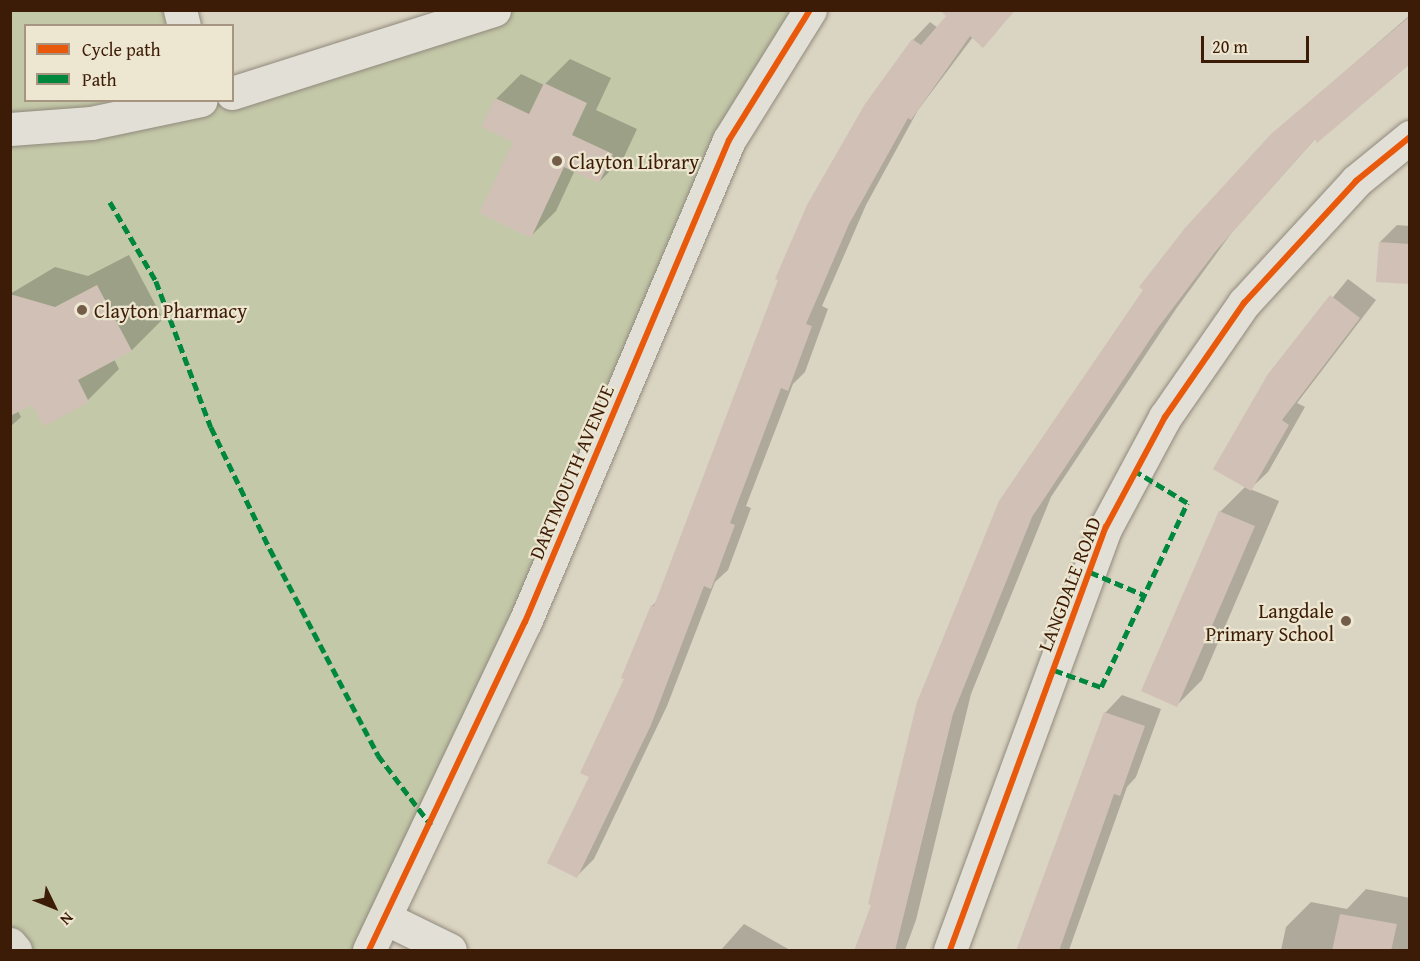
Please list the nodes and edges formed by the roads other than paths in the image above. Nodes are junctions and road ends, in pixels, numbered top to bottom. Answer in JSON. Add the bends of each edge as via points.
{"nodes":[{"id":1,"x":494,"y":10,"type":"edge"},
{"id":2,"x":799,"y":14,"type":"edge"},
{"id":3,"x":234,"y":92,"type":"edge"},
{"id":4,"x":191,"y":102,"type":"edge"},
{"id":5,"x":10,"y":129,"type":"edge"},
{"id":6,"x":1410,"y":137,"type":"edge"},
{"id":7,"x":387,"y":919,"type":"junction"},
{"id":8,"x":10,"y":944,"type":"edge"},
{"id":9,"x":15,"y":951,"type":"edge"},
{"id":10,"x":369,"y":951,"type":"edge"},
{"id":11,"x":450,"y":951,"type":"edge"},
{"id":12,"x":950,"y":951,"type":"edge"}],
"edges":[{"from":1,"to":3,"type":"street"},
{"from":2,"to":7,"type":"street","name":"DARTMOUTH AVENUE","via":[[729,140],[525,622]]},
{"from":4,"to":5,"type":"street","via":[[91,123]]},
{"from":6,"to":12,"type":"street","name":"LANGDALE ROAD","via":[[1356,181],[1244,303],[1165,417],[1106,528]]},
{"from":7,"to":10,"type":"street","name":"DARTMOUTH AVENUE"},
{"from":7,"to":11,"type":"street"},
{"from":8,"to":9,"type":"main road"}]}
